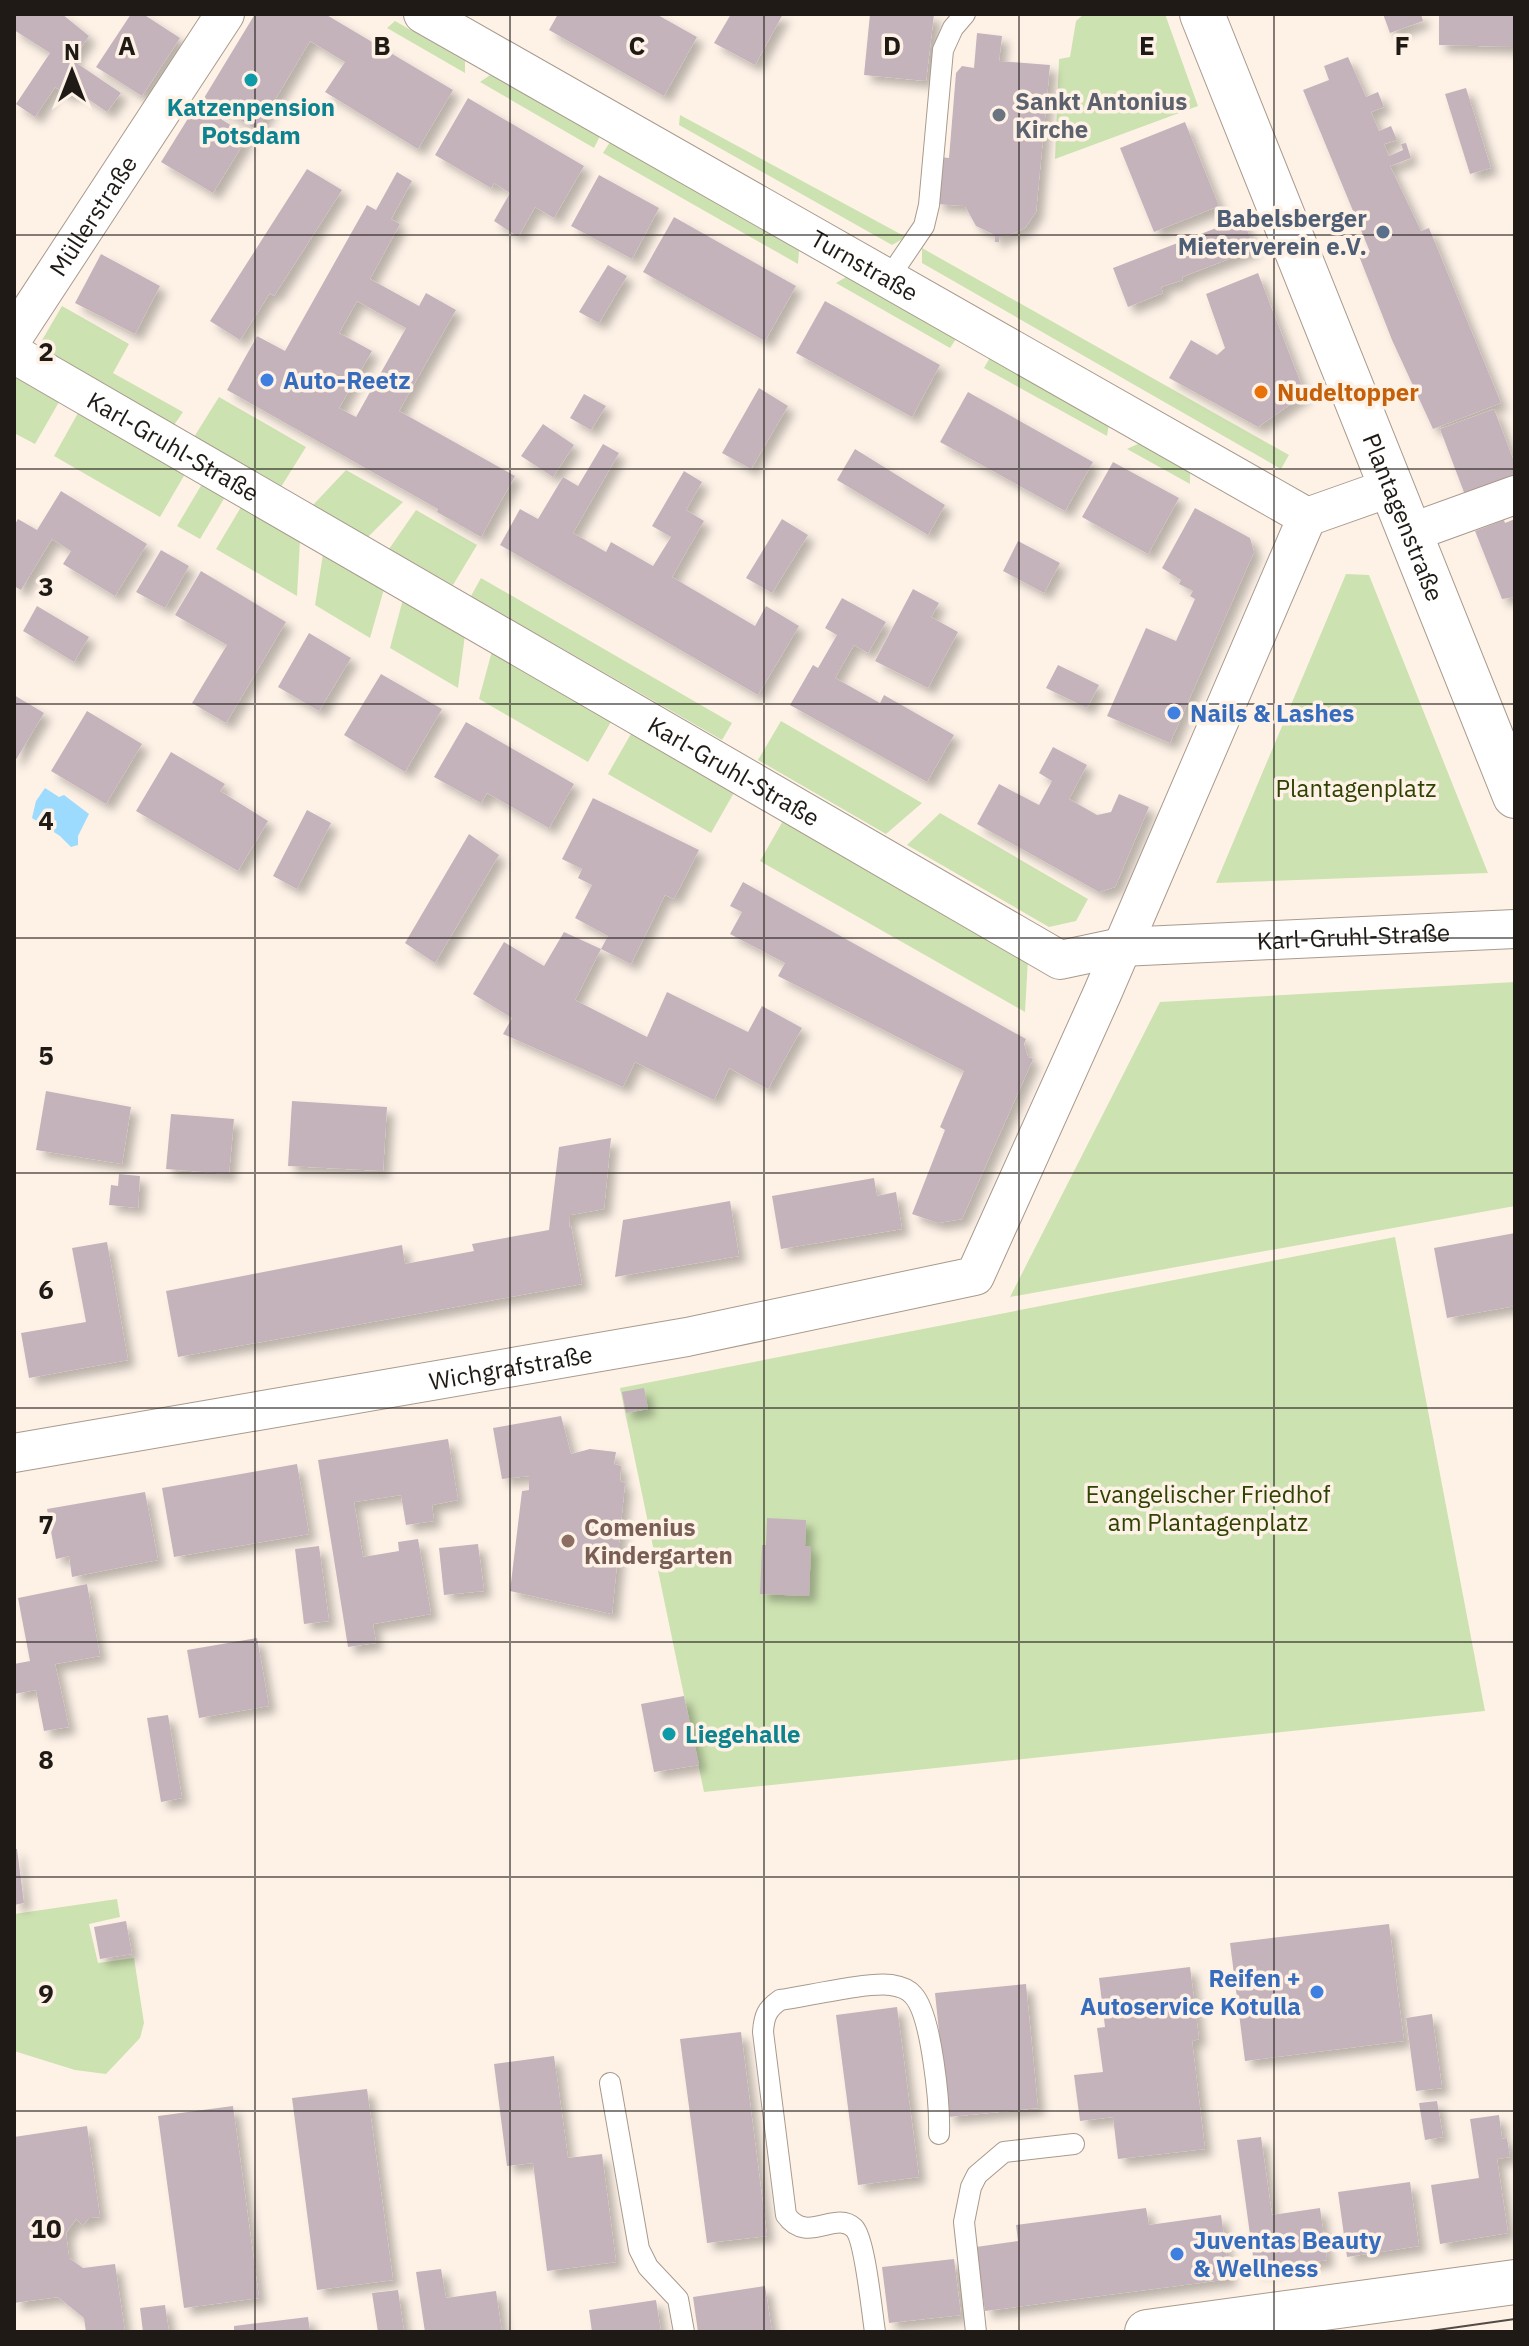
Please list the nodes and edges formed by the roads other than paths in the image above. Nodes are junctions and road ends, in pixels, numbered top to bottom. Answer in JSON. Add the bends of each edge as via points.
{"nodes":[{"id":1,"x":225,"y":14,"type":"edge"},
{"id":2,"x":423,"y":14,"type":"edge"},
{"id":3,"x":965,"y":14,"type":"edge"},
{"id":4,"x":1202,"y":14,"type":"edge"},
{"id":5,"x":888,"y":279,"type":"junction"},
{"id":6,"x":14,"y":336,"type":"edge"},
{"id":7,"x":14,"y":354,"type":"edge"},
{"id":8,"x":1392,"y":487,"type":"junction"},
{"id":9,"x":1515,"y":495,"type":"edge"},
{"id":10,"x":1307,"y":517,"type":"junction"},
{"id":11,"x":1410,"y":533,"type":"junction"},
{"id":12,"x":1515,"y":796,"type":"edge"},
{"id":13,"x":1515,"y":929,"type":"edge"},
{"id":14,"x":1121,"y":947,"type":"junction"},
{"id":15,"x":14,"y":1453,"type":"edge"},
{"id":16,"x":610,"y":2083,"type":"dead end"},
{"id":17,"x":939,"y":2134,"type":"dead end"},
{"id":18,"x":1074,"y":2144,"type":"dead end"},
{"id":19,"x":1515,"y":2282,"type":"edge"},
{"id":20,"x":684,"y":2332,"type":"edge"},
{"id":21,"x":875,"y":2332,"type":"edge"},
{"id":22,"x":976,"y":2332,"type":"edge"},
{"id":23,"x":1147,"y":2332,"type":"edge"}],
"edges":[{"from":1,"to":6,"type":"street","name":"Müllerstraße"},
{"from":2,"to":5,"type":"street","name":"Turnstraße"},
{"from":3,"to":5,"type":"lane","via":[[943,50],[924,226]]},
{"from":4,"to":8,"type":"street","name":"Plantagenstraße"},
{"from":5,"to":10,"type":"street","name":"Turnstraße"},
{"from":7,"to":14,"type":"street","name":"Karl-Gruhl-Straße","via":[[1060,960]]},
{"from":8,"to":10,"type":"street"},
{"from":8,"to":11,"type":"street","name":"Plantagenstraße"},
{"from":9,"to":11,"type":"street"},
{"from":10,"to":14,"type":"street"},
{"from":11,"to":12,"type":"street","name":"Plantagenstraße"},
{"from":13,"to":14,"type":"street","name":"Karl-Gruhl-Straße"},
{"from":14,"to":15,"type":"street","name":"Wichgrafstraße","via":[[975,1276],[687,1337]]},
{"from":16,"to":20,"type":"lane","via":[[639,2249],[678,2299]]},
{"from":17,"to":21,"type":"lane","via":[[940,2106],[925,2020],[914,1995],[880,1985],[780,2000],[769,2008],[763,2032],[786,2215],[801,2229],[845,2224],[854,2228],[862,2246]]},
{"from":18,"to":22,"type":"lane","via":[[1004,2152],[977,2175],[964,2222]]},
{"from":19,"to":23,"type":"street"}]}
